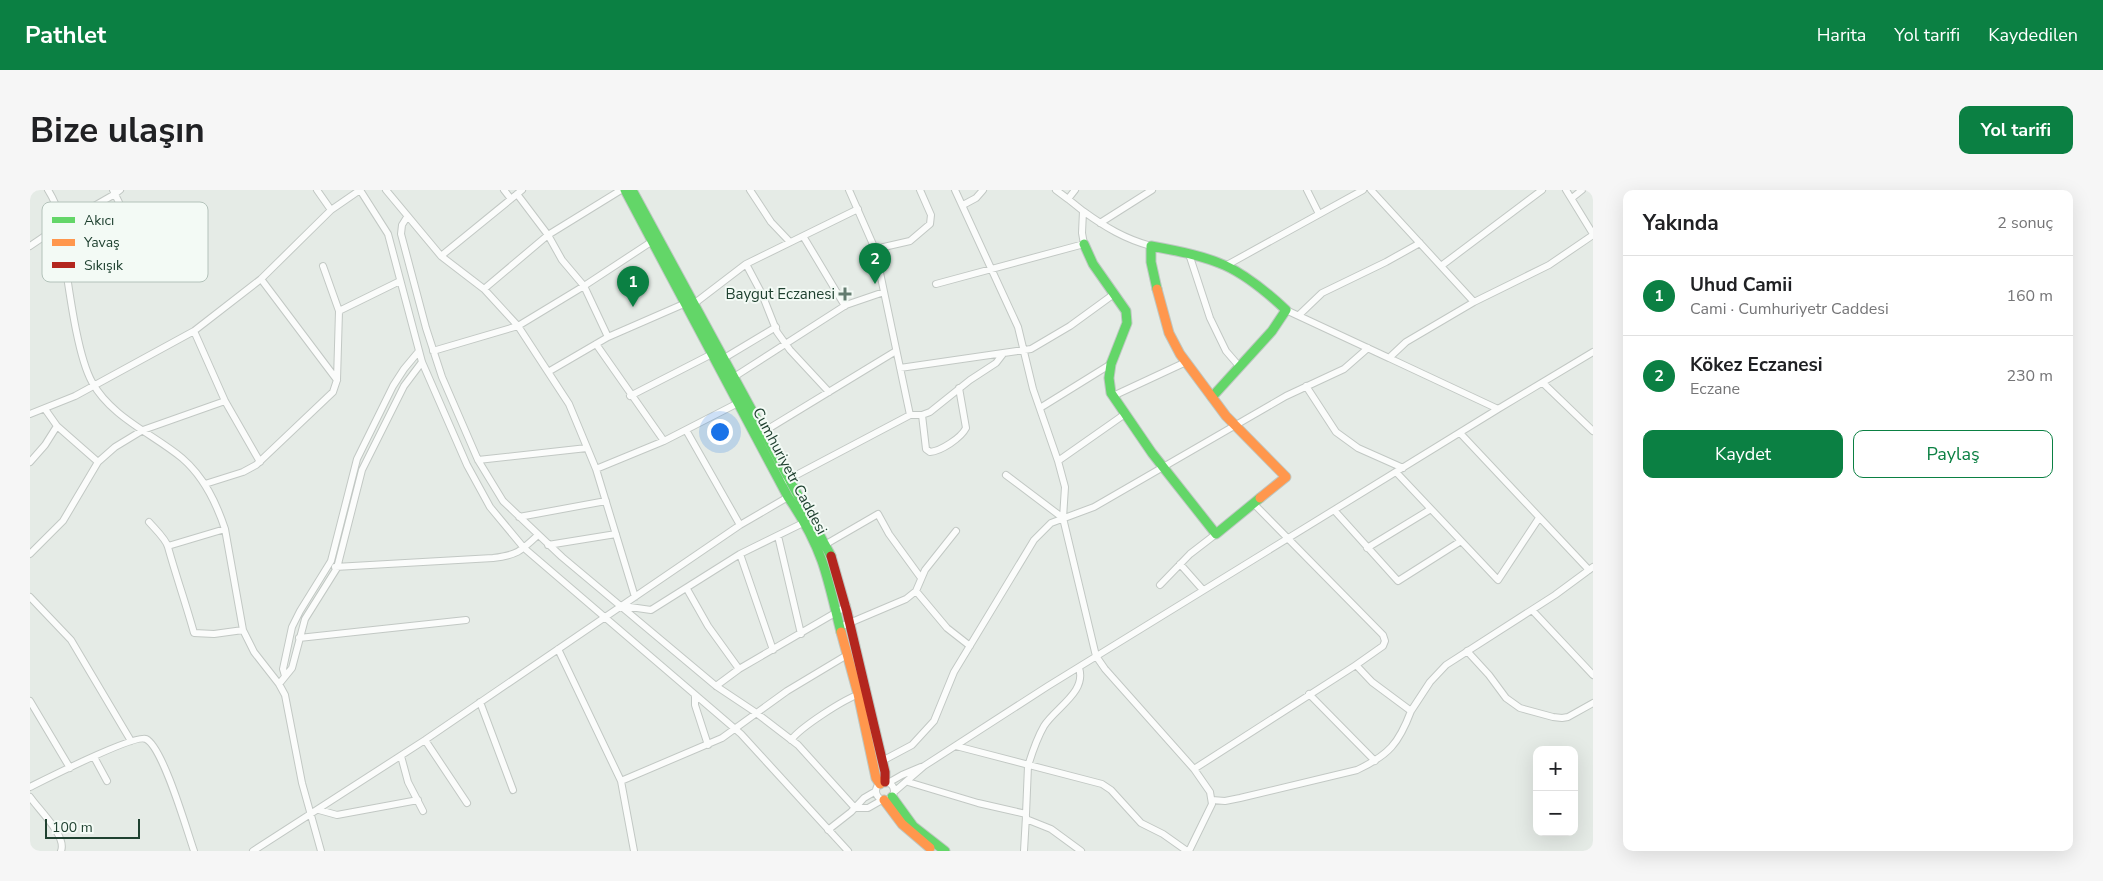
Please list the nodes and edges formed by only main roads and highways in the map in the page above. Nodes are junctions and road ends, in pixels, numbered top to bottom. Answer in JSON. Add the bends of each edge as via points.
{"nodes":[{"id":1,"x":623,"y":190,"type":"edge"},
{"id":2,"x":632,"y":190,"type":"edge"},
{"id":3,"x":1084,"y":244,"type":"road end"},
{"id":4,"x":690,"y":303,"type":"junction"},
{"id":5,"x":718,"y":358,"type":"junction"},
{"id":6,"x":1212,"y":397,"type":"junction"},
{"id":7,"x":741,"y":401,"type":"junction"},
{"id":8,"x":785,"y":481,"type":"junction"},
{"id":9,"x":820,"y":547,"type":"junction"},
{"id":10,"x":862,"y":693,"type":"junction"},
{"id":11,"x":934,"y":851,"type":"edge"},
{"id":12,"x":945,"y":851,"type":"edge"}],
"edges":[{"from":1,"to":4,"type":"main road"},
{"from":2,"to":4,"type":"main road"},
{"from":3,"to":6,"type":"main road","via":[[1093,264],[1126,311],[1127,323],[1111,364],[1109,378],[1113,396],[1162,466],[1216,534],[1286,477]]},
{"from":4,"to":5,"type":"main road"},
{"from":5,"to":7,"type":"main road","name":"Cumhuriyetr Caddesi"},
{"from":5,"to":7,"type":"main road","via":[[734,377]]},
{"from":6,"to":6,"type":"main road","via":[[1169,333],[1151,262],[1151,246],[1227,264],[1254,281],[1286,310],[1272,332]]},
{"from":7,"to":8,"type":"main road","name":"Cumhuriyetr Caddesi"},
{"from":7,"to":8,"type":"main road","via":[[763,432]]},
{"from":8,"to":9,"type":"main road"},
{"from":8,"to":9,"type":"main road","name":"Cumhuriyetr Caddesi","via":[[788,497],[807,532]]},
{"from":9,"to":10,"type":"main road","name":"Cumhuriyetr Caddesi","via":[[847,655]]},
{"from":9,"to":10,"type":"main road","via":[[832,559],[846,606]]},
{"from":10,"to":10,"type":"main road","name":"Cumhuriyetr Caddesi","via":[[874,768],[882,785],[882,761]]},
{"from":11,"to":12,"type":"main road","via":[[902,824],[888,797],[913,826]]}]}
